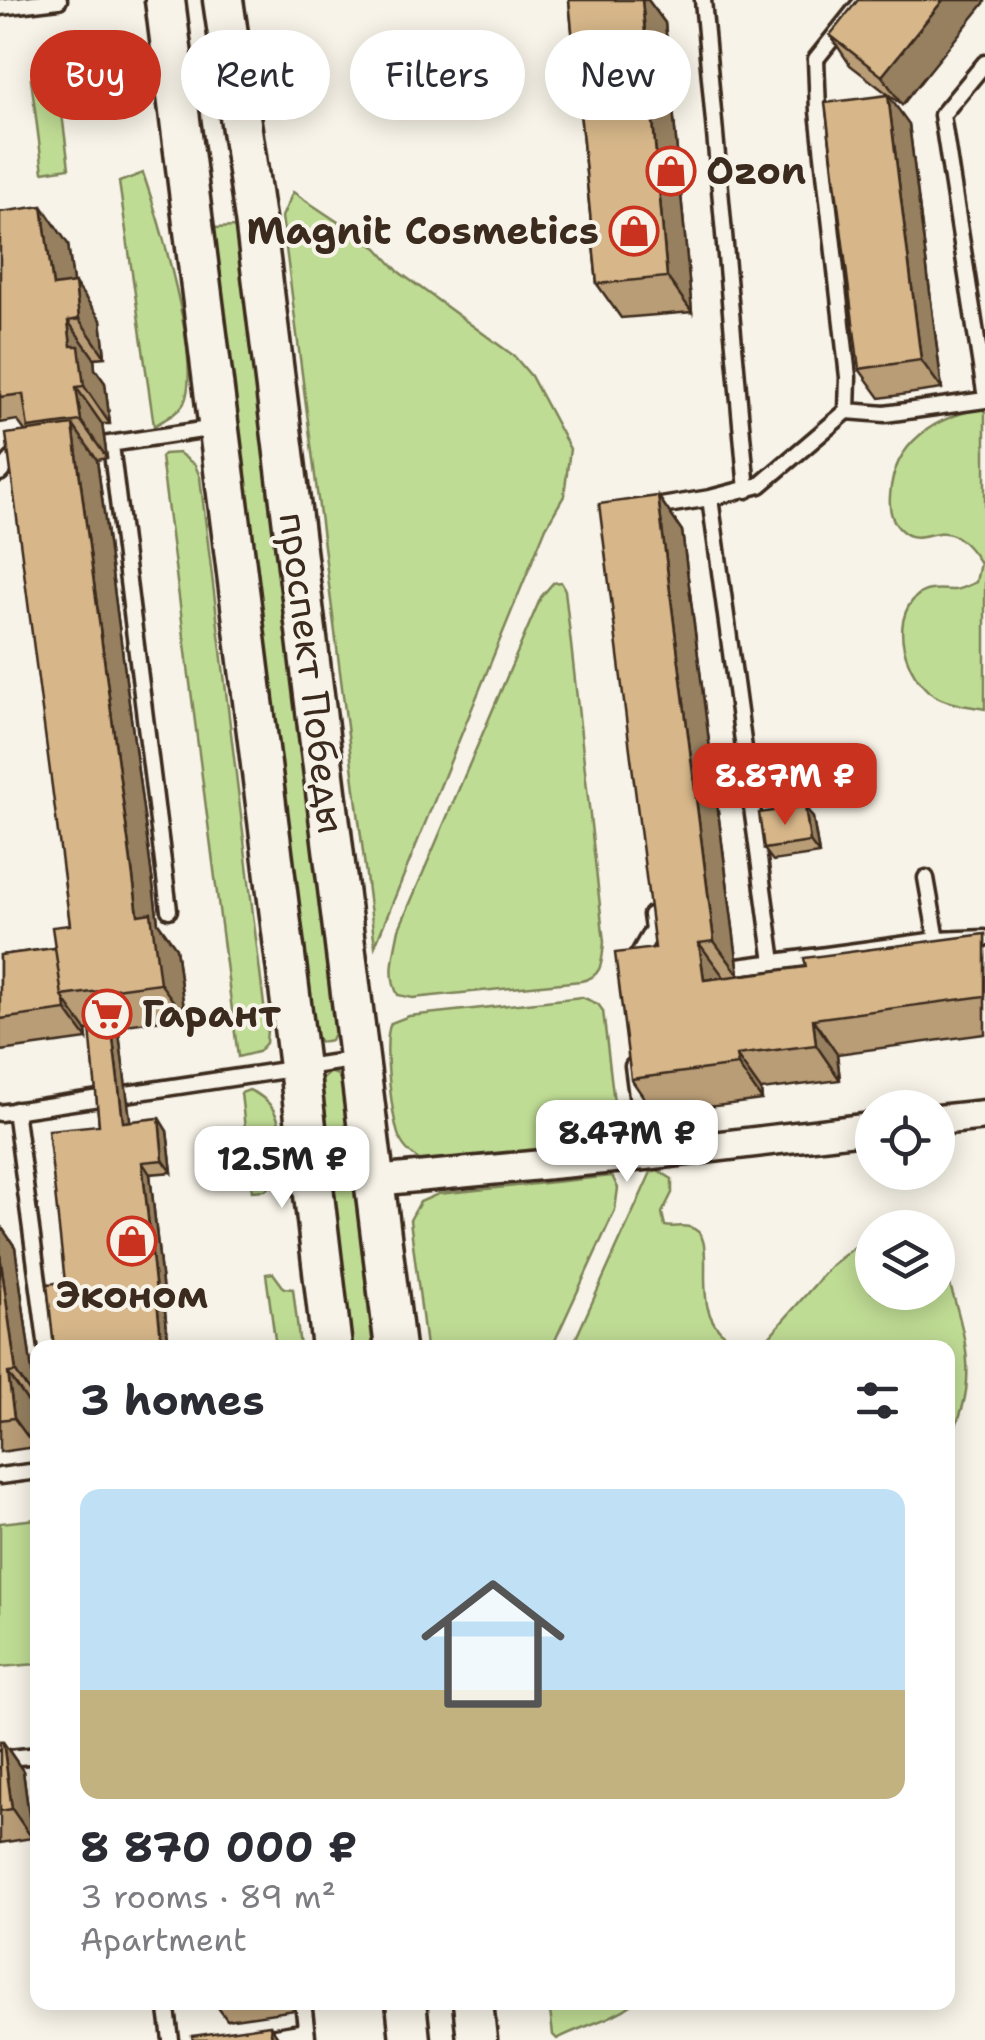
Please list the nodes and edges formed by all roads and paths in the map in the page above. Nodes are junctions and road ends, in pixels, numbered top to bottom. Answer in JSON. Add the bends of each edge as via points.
{"nodes":[{"id":1,"x":59,"y":0,"type":"edge"},
{"id":2,"x":164,"y":0,"type":"edge"},
{"id":3,"x":223,"y":0,"type":"edge"},
{"id":4,"x":702,"y":0,"type":"edge"},
{"id":5,"x":863,"y":0,"type":"edge"},
{"id":6,"x":0,"y":7,"type":"edge"},
{"id":7,"x":985,"y":62,"type":"edge"},
{"id":8,"x":255,"y":219,"type":"junction"},
{"id":9,"x":193,"y":225,"type":"junction"},
{"id":10,"x":985,"y":396,"type":"edge"},
{"id":11,"x":847,"y":411,"type":"junction"},
{"id":12,"x":217,"y":428,"type":"junction"},
{"id":13,"x":111,"y":444,"type":"junction"},
{"id":14,"x":87,"y":447,"type":"dead end"},
{"id":15,"x":31,"y":455,"type":"edge"},
{"id":16,"x":7,"y":475,"type":"edge"},
{"id":17,"x":747,"y":490,"type":"junction"},
{"id":18,"x":710,"y":498,"type":"junction"},
{"id":19,"x":641,"y":509,"type":"edge"},
{"id":20,"x":926,"y":878,"type":"dead end"},
{"id":21,"x":648,"y":890,"type":"edge"},
{"id":22,"x":169,"y":910,"type":"dead end"},
{"id":23,"x":985,"y":938,"type":"edge"},
{"id":24,"x":937,"y":940,"type":"junction"},
{"id":25,"x":773,"y":962,"type":"junction"},
{"id":26,"x":716,"y":970,"type":"edge"},
{"id":27,"x":622,"y":983,"type":"edge"},
{"id":28,"x":358,"y":1059,"type":"junction"},
{"id":29,"x":632,"y":1059,"type":"edge"},
{"id":30,"x":300,"y":1066,"type":"junction"},
{"id":31,"x":7,"y":1112,"type":"edge"},
{"id":32,"x":985,"y":1115,"type":"edge"},
{"id":33,"x":955,"y":1118,"type":"edge"},
{"id":34,"x":855,"y":1130,"type":"edge"},
{"id":35,"x":645,"y":1155,"type":"junction"},
{"id":36,"x":375,"y":1181,"type":"junction"},
{"id":37,"x":46,"y":1340,"type":"edge"},
{"id":38,"x":331,"y":1340,"type":"edge"},
{"id":39,"x":394,"y":1340,"type":"edge"},
{"id":40,"x":30,"y":1472,"type":"edge"},
{"id":41,"x":0,"y":1476,"type":"edge"},
{"id":42,"x":30,"y":1756,"type":"edge"},
{"id":43,"x":0,"y":1759,"type":"edge"},
{"id":44,"x":167,"y":2010,"type":"edge"},
{"id":45,"x":304,"y":2010,"type":"edge"},
{"id":46,"x":407,"y":2010,"type":"edge"},
{"id":47,"x":474,"y":2010,"type":"edge"},
{"id":48,"x":307,"y":2036,"type":"edge"},
{"id":49,"x":171,"y":2040,"type":"edge"},
{"id":50,"x":251,"y":2040,"type":"edge"},
{"id":51,"x":410,"y":2040,"type":"edge"},
{"id":52,"x":477,"y":2040,"type":"edge"}],
"edges":[{"from":1,"to":6,"type":"lane"},
{"from":2,"to":9,"type":"main road","name":"проспект Победы"},
{"from":3,"to":8,"type":"main road","name":"проспект Победы"},
{"from":4,"to":17,"type":"lane"},
{"from":5,"to":11,"type":"lane","via":[[816,60]]},
{"from":7,"to":10,"type":"lane","via":[[942,115]]},
{"from":8,"to":9,"type":"main road","via":[[239,204],[225,204],[210,207]]},
{"from":8,"to":28,"type":"main road","name":"проспект Победы"},
{"from":9,"to":12,"type":"main road","name":"проспект Победы"},
{"from":10,"to":11,"type":"lane","via":[[885,414]]},
{"from":11,"to":17,"type":"lane"},
{"from":12,"to":13,"type":"lane"},
{"from":12,"to":30,"type":"main road","name":"проспект Победы"},
{"from":13,"to":14,"type":"lane"},
{"from":13,"to":22,"type":"lane"},
{"from":15,"to":16,"type":"lane","via":[[12,458]]},
{"from":17,"to":18,"type":"lane"},
{"from":18,"to":19,"type":"lane"},
{"from":18,"to":25,"type":"lane"},
{"from":20,"to":24,"type":"lane"},
{"from":21,"to":27,"type":"lane","via":[[653,929]]},
{"from":23,"to":24,"type":"lane"},
{"from":24,"to":25,"type":"lane"},
{"from":25,"to":26,"type":"lane"},
{"from":28,"to":30,"type":"lane"},
{"from":28,"to":36,"type":"main road","name":"проспект Победы"},
{"from":29,"to":35,"type":"lane"},
{"from":30,"to":31,"type":"lane","via":[[100,1090]]},
{"from":30,"to":38,"type":"main road","name":"проспект Победы"},
{"from":31,"to":37,"type":"lane"},
{"from":32,"to":33,"type":"street"},
{"from":34,"to":35,"type":"street"},
{"from":35,"to":36,"type":"street"},
{"from":36,"to":39,"type":"main road","name":"проспект Победы"},
{"from":40,"to":41,"type":"lane"},
{"from":42,"to":43,"type":"lane"},
{"from":44,"to":49,"type":"lane"},
{"from":45,"to":48,"type":"lane"},
{"from":46,"to":51,"type":"main road"},
{"from":47,"to":52,"type":"main road"},
{"from":48,"to":50,"type":"lane"}]}
